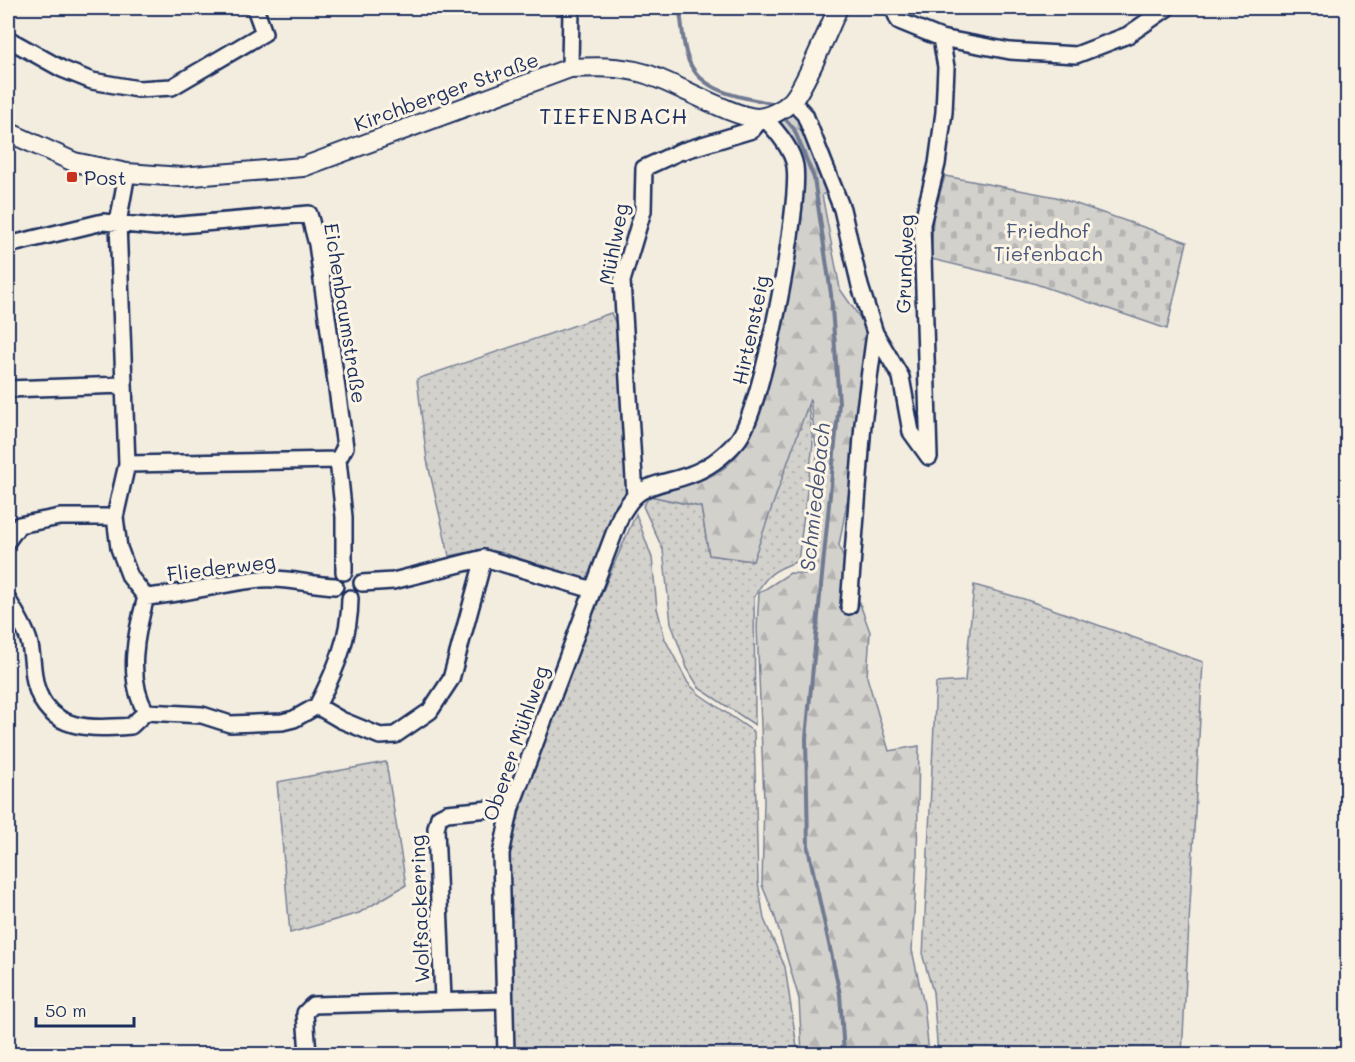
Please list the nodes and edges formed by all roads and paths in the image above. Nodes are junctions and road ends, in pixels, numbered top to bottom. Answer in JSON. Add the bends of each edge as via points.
{"nodes":[{"id":1,"x":255,"y":8,"type":"edge"},
{"id":2,"x":571,"y":8,"type":"edge"},
{"id":3,"x":838,"y":8,"type":"edge"},
{"id":4,"x":892,"y":8,"type":"edge"},
{"id":5,"x":1167,"y":8,"type":"edge"},
{"id":6,"x":941,"y":38,"type":"junction"},
{"id":7,"x":8,"y":39,"type":"edge"},
{"id":8,"x":570,"y":68,"type":"junction"},
{"id":9,"x":779,"y":109,"type":"junction"},
{"id":10,"x":8,"y":132,"type":"edge"},
{"id":11,"x":127,"y":173,"type":"junction"},
{"id":12,"x":118,"y":224,"type":"junction"},
{"id":13,"x":8,"y":245,"type":"edge"},
{"id":14,"x":875,"y":333,"type":"junction"},
{"id":15,"x":123,"y":385,"type":"junction"},
{"id":16,"x":8,"y":389,"type":"edge"},
{"id":17,"x":338,"y":460,"type":"junction"},
{"id":18,"x":127,"y":464,"type":"junction"},
{"id":19,"x":635,"y":496,"type":"junction"},
{"id":20,"x":115,"y":517,"type":"junction"},
{"id":21,"x":8,"y":540,"type":"edge"},
{"id":22,"x":484,"y":558,"type":"junction"},
{"id":23,"x":344,"y":572,"type":"junction"},
{"id":24,"x":362,"y":583,"type":"junction"},
{"id":25,"x":335,"y":586,"type":"junction"},
{"id":26,"x":593,"y":590,"type":"junction"},
{"id":27,"x":146,"y":597,"type":"junction"},
{"id":28,"x":350,"y":598,"type":"junction"},
{"id":29,"x":8,"y":600,"type":"edge"},
{"id":30,"x":849,"y":606,"type":"dead end"},
{"id":31,"x":317,"y":706,"type":"junction"},
{"id":32,"x":146,"y":712,"type":"junction"},
{"id":33,"x":511,"y":807,"type":"junction"},
{"id":34,"x":443,"y":1000,"type":"junction"},
{"id":35,"x":503,"y":1000,"type":"junction"},
{"id":36,"x":308,"y":1054,"type":"edge"},
{"id":37,"x":506,"y":1054,"type":"edge"}],
"edges":[{"from":1,"to":7,"type":"street","via":[[264,33],[172,87],[138,89],[92,81]]},
{"from":2,"to":8,"type":"street"},
{"from":3,"to":9,"type":"main road"},
{"from":4,"to":6,"type":"street","via":[[899,21]]},
{"from":5,"to":6,"type":"street","via":[[1128,35],[1076,55],[1010,51]]},
{"from":6,"to":14,"type":"street","name":"Grundweg","via":[[946,67],[944,112],[937,164],[922,224],[929,457],[912,432],[901,377]]},
{"from":8,"to":9,"type":"main road","name":"Kirchberger Straße","via":[[616,67],[644,73],[755,118]]},
{"from":8,"to":11,"type":"main road","name":"Kirchberger Straße","via":[[303,167],[181,177]]},
{"from":9,"to":14,"type":"street","via":[[805,115],[842,209]]},
{"from":9,"to":19,"type":"street","name":"Hirtensteig","via":[[776,129],[795,165],[793,226],[758,394],[748,423],[739,439],[710,466],[648,487]]},
{"from":9,"to":19,"type":"street","name":"Mühlweg","via":[[752,130],[679,152],[644,168],[643,211],[622,281]]},
{"from":10,"to":11,"type":"main road","name":"Kirchberger Straße","via":[[74,162]]},
{"from":11,"to":12,"type":"street","name":"Fliederweg"},
{"from":12,"to":13,"type":"street","via":[[103,222]]},
{"from":12,"to":15,"type":"street","name":"Fliederweg"},
{"from":12,"to":17,"type":"street","name":"Eichenbaumstraße","via":[[156,227],[309,214],[317,244],[345,447]]},
{"from":14,"to":30,"type":"street","via":[[863,424]]},
{"from":15,"to":16,"type":"street"},
{"from":15,"to":18,"type":"street","name":"Fliederweg"},
{"from":17,"to":18,"type":"street"},
{"from":17,"to":23,"type":"street","name":"Eichenbaumstraße"},
{"from":18,"to":20,"type":"street","name":"Fliederweg"},
{"from":19,"to":26,"type":"street","name":"Oberer Mühlweg","via":[[621,515]]},
{"from":20,"to":21,"type":"street","via":[[60,517],[20,525]]},
{"from":20,"to":27,"type":"street","name":"Fliederweg","via":[[119,548],[130,577]]},
{"from":22,"to":24,"type":"street","via":[[393,580]]},
{"from":22,"to":26,"type":"street"},
{"from":22,"to":31,"type":"street","via":[[451,679],[430,711],[395,735],[380,736]]},
{"from":23,"to":24,"type":"street","via":[[354,572]]},
{"from":23,"to":25,"type":"street"},
{"from":24,"to":28,"type":"street","via":[[359,594]]},
{"from":25,"to":27,"type":"street","name":"Fliederweg","via":[[262,579]]},
{"from":25,"to":28,"type":"street","via":[[339,594]]},
{"from":26,"to":33,"type":"street","name":"Oberer Mühlweg"},
{"from":27,"to":32,"type":"street","via":[[135,651],[139,700]]},
{"from":28,"to":31,"type":"street","via":[[343,648]]},
{"from":29,"to":32,"type":"street","via":[[29,639],[36,687],[45,706],[60,721],[78,728],[131,726]]},
{"from":31,"to":32,"type":"street","via":[[282,722],[230,723],[202,715]]},
{"from":33,"to":34,"type":"street","name":"Wolfsackerring","via":[[439,817],[436,828]]},
{"from":33,"to":35,"type":"street","name":"Oberer Mühlweg","via":[[501,854]]},
{"from":34,"to":35,"type":"street"},
{"from":34,"to":36,"type":"street","via":[[313,1005],[305,1013]]},
{"from":35,"to":37,"type":"street","name":"Oberer Mühlweg"}]}
